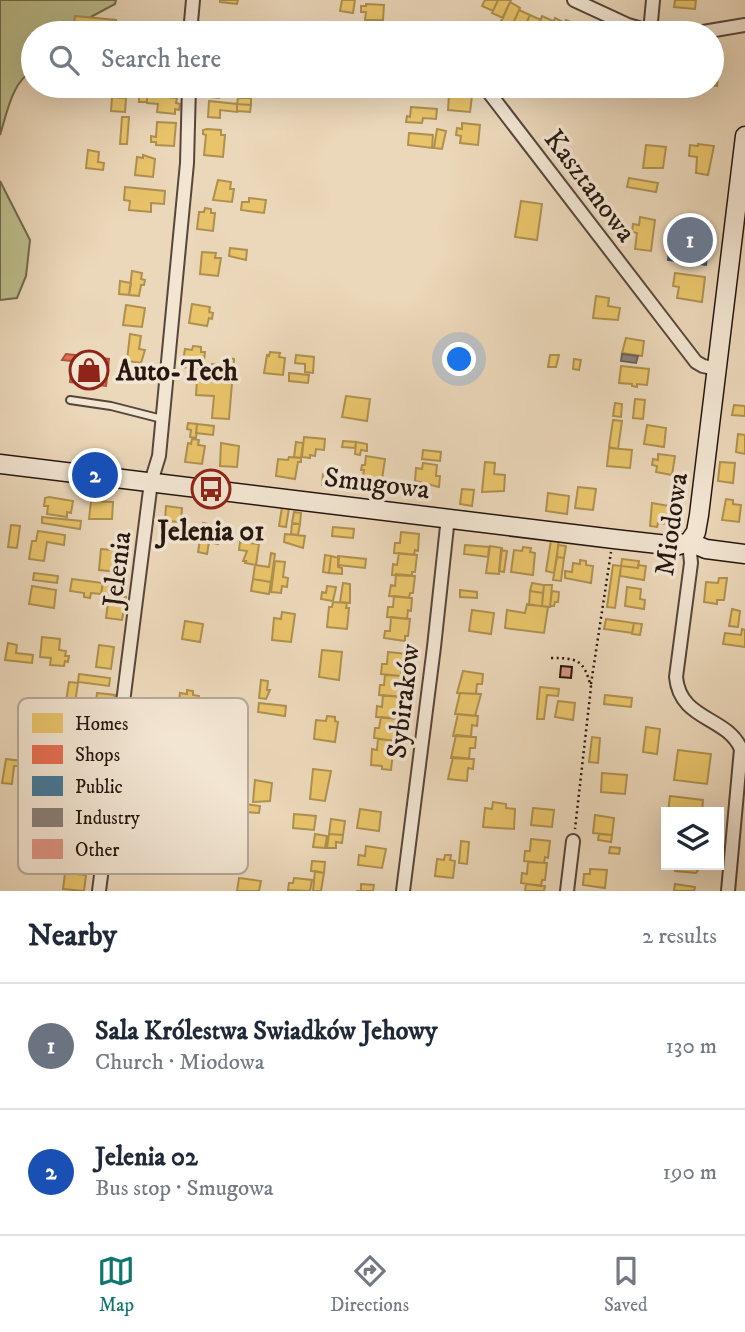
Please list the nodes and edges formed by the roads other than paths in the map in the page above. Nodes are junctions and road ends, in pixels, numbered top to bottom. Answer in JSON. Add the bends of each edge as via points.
{"nodes":[{"id":1,"x":193,"y":0,"type":"edge"},
{"id":2,"x":574,"y":0,"type":"edge"},
{"id":3,"x":653,"y":0,"type":"edge"},
{"id":4,"x":191,"y":21,"type":"edge"},
{"id":5,"x":624,"y":21,"type":"edge"},
{"id":6,"x":652,"y":21,"type":"edge"},
{"id":7,"x":745,"y":24,"type":"edge"},
{"id":8,"x":724,"y":28,"type":"edge"},
{"id":9,"x":189,"y":98,"type":"edge"},
{"id":10,"x":493,"y":98,"type":"edge"},
{"id":11,"x":745,"y":136,"type":"edge"},
{"id":12,"x":718,"y":369,"type":"junction"},
{"id":13,"x":70,"y":400,"type":"dead end"},
{"id":14,"x":162,"y":419,"type":"junction"},
{"id":15,"x":0,"y":464,"type":"edge"},
{"id":16,"x":152,"y":482,"type":"junction"},
{"id":17,"x":448,"y":517,"type":"junction"},
{"id":18,"x":689,"y":542,"type":"junction"},
{"id":19,"x":745,"y":554,"type":"edge"},
{"id":20,"x":124,"y":698,"type":"edge"},
{"id":21,"x":573,"y":841,"type":"road end"},
{"id":22,"x":403,"y":891,"type":"edge"},
{"id":23,"x":567,"y":891,"type":"edge"},
{"id":24,"x":728,"y":891,"type":"edge"}],
"edges":[{"from":1,"to":4,"type":"street"},
{"from":2,"to":5,"type":"street"},
{"from":3,"to":6,"type":"street"},
{"from":7,"to":8,"type":"street"},
{"from":9,"to":14,"type":"street","name":"Jelenia","via":[[187,163]]},
{"from":10,"to":12,"type":"street","name":"Kasztanowa","via":[[696,362]]},
{"from":11,"to":12,"type":"street","name":"Miodowa"},
{"from":12,"to":18,"type":"street","name":"Miodowa","via":[[699,515]]},
{"from":13,"to":14,"type":"lane"},
{"from":14,"to":16,"type":"street","name":"Jelenia"},
{"from":15,"to":16,"type":"street","name":"Smugowa"},
{"from":16,"to":17,"type":"street","name":"Smugowa"},
{"from":16,"to":20,"type":"street","name":"Jelenia"},
{"from":17,"to":18,"type":"street","name":"Smugowa","via":[[676,546]]},
{"from":17,"to":22,"type":"street","name":"Sybiraków"},
{"from":18,"to":19,"type":"street","name":"Smugowa"},
{"from":18,"to":24,"type":"street","name":"Miodowa","via":[[677,688],[693,710],[723,729],[741,749]]},
{"from":21,"to":23,"type":"street"}]}
